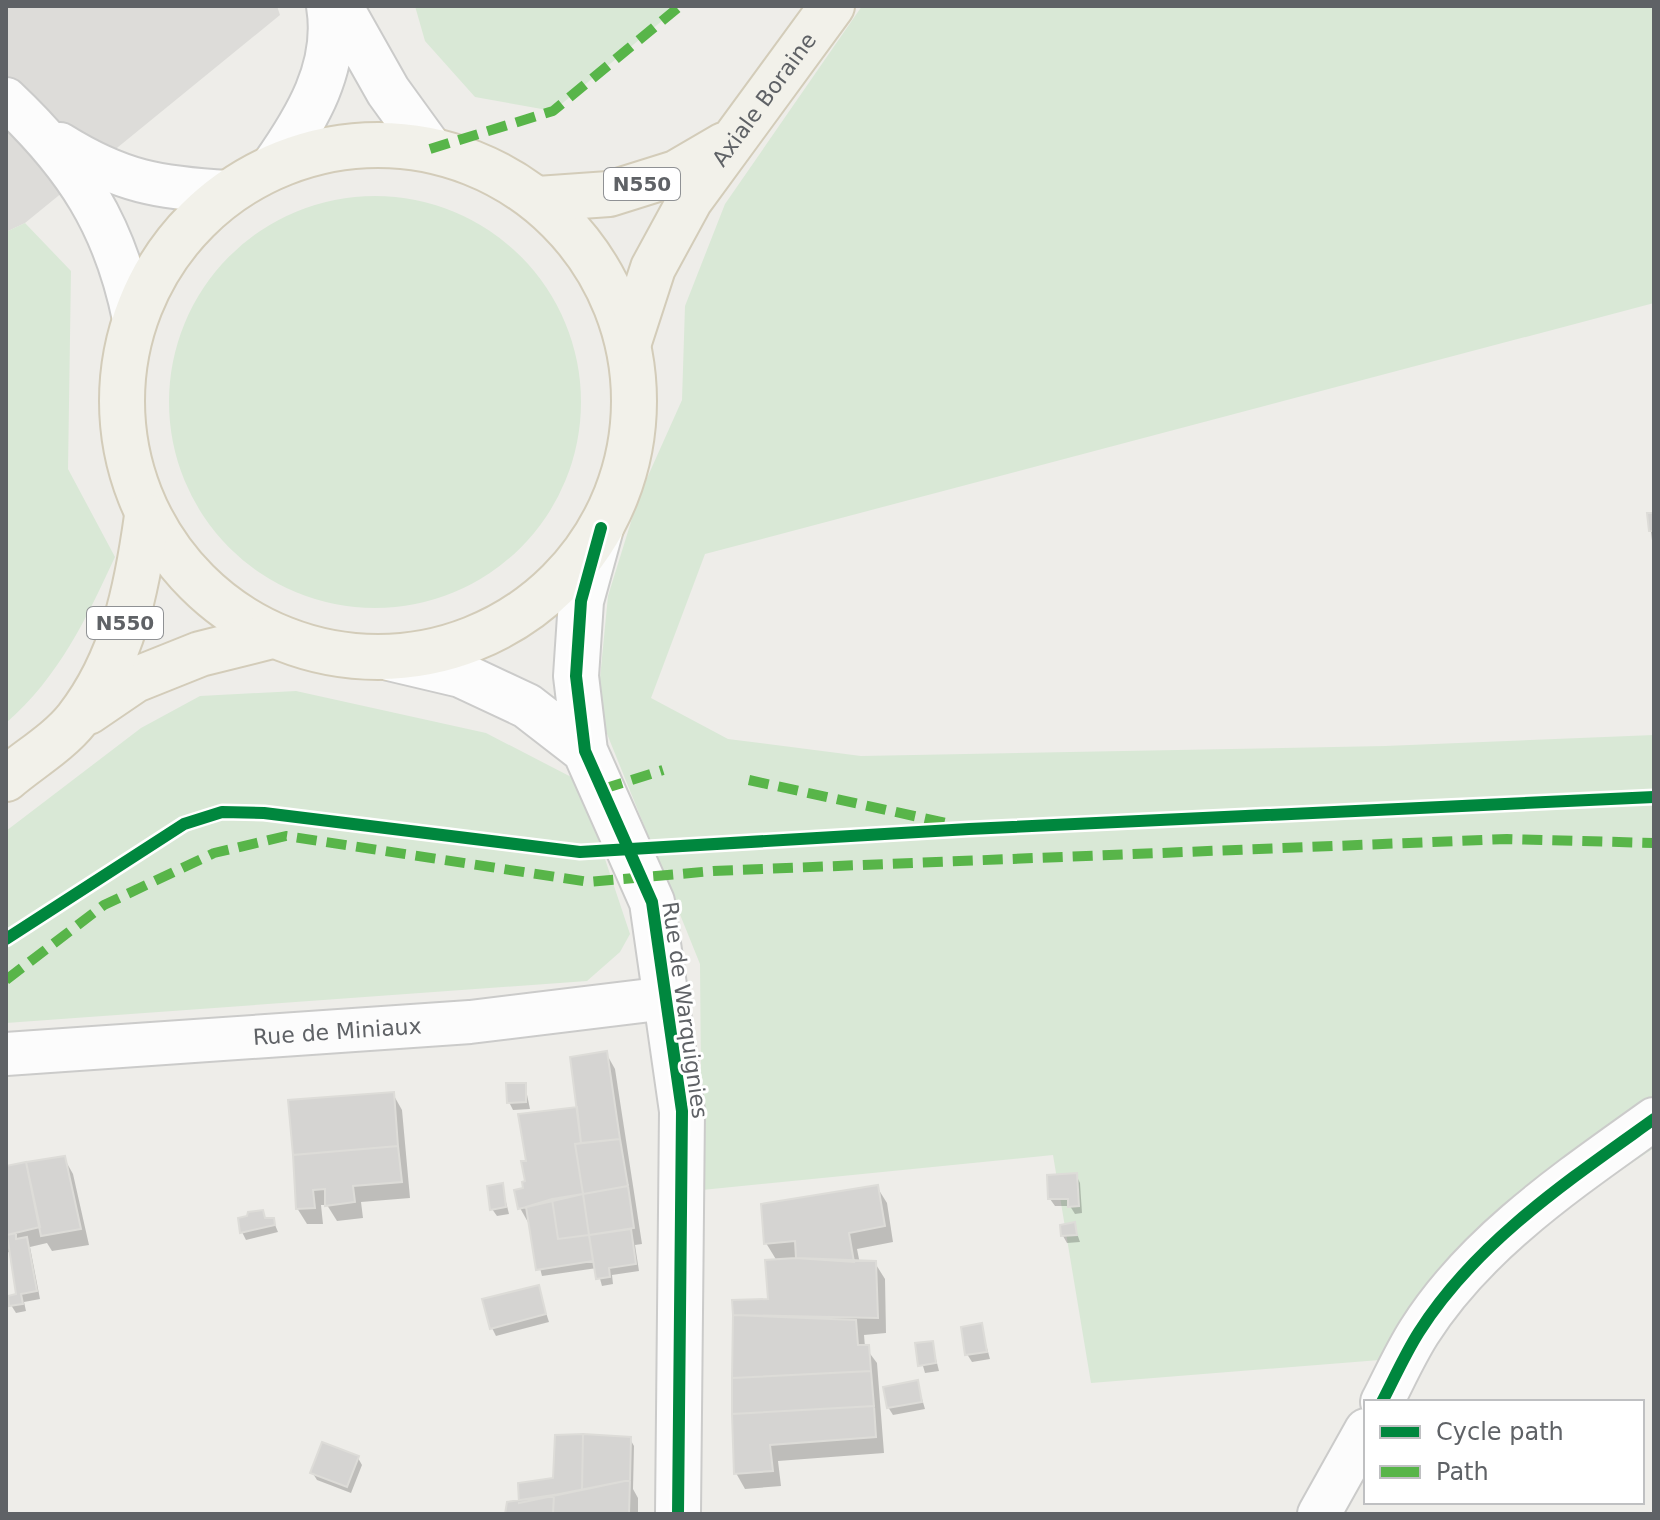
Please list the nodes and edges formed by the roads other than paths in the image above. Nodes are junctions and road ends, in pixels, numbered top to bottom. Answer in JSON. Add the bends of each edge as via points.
{"nodes":[{"id":1,"x":329,"y":6,"type":"edge"},
{"id":2,"x":340,"y":6,"type":"edge"},
{"id":3,"x":832,"y":6,"type":"edge"},
{"id":4,"x":6,"y":99,"type":"edge"},
{"id":5,"x":42,"y":134,"type":"junction"},
{"id":6,"x":736,"y":138,"type":"junction"},
{"id":7,"x":430,"y":149,"type":"junction"},
{"id":8,"x":273,"y":167,"type":"junction"},
{"id":9,"x":229,"y":192,"type":"junction"},
{"id":10,"x":538,"y":199,"type":"junction"},
{"id":11,"x":134,"y":319,"type":"junction"},
{"id":12,"x":629,"y":342,"type":"junction"},
{"id":13,"x":147,"y":516,"type":"junction"},
{"id":14,"x":601,"y":528,"type":"junction"},
{"id":15,"x":272,"y":636,"type":"junction"},
{"id":16,"x":389,"y":658,"type":"junction"},
{"id":17,"x":76,"y":720,"type":"junction"},
{"id":18,"x":585,"y":751,"type":"junction"},
{"id":19,"x":6,"y":779,"type":"edge"},
{"id":20,"x":667,"y":998,"type":"junction"},
{"id":21,"x":6,"y":1054,"type":"edge"},
{"id":22,"x":1654,"y":1119,"type":"edge"},
{"id":23,"x":1383,"y":1400,"type":"edge"},
{"id":24,"x":1364,"y":1434,"type":"edge"},
{"id":25,"x":678,"y":1514,"type":"edge"},
{"id":26,"x":1319,"y":1514,"type":"edge"}],
"edges":[{"from":1,"to":8,"type":"street","via":[[325,73],[304,123]]},
{"from":2,"to":7,"type":"street","via":[[388,91]]},
{"from":3,"to":6,"type":"main road","name":"Axiale Boraine","number":"N550"},
{"from":4,"to":5,"type":"street"},
{"from":5,"to":9,"type":"street","via":[[99,168],[162,188]]},
{"from":5,"to":11,"type":"street","via":[[86,189],[123,267]]},
{"from":6,"to":10,"type":"main road","name":"Axiale Boraine","number":"N550","via":[[676,173],[609,194]]},
{"from":6,"to":12,"type":"main road","via":[[690,200],[653,268]]},
{"from":7,"to":8,"type":"main road","via":[[350,146]]},
{"from":7,"to":10,"type":"main road","via":[[487,168]]},
{"from":8,"to":9,"type":"main road"},
{"from":9,"to":11,"type":"main road","via":[[171,248]]},
{"from":10,"to":12,"type":"main road","via":[[579,240],[610,288]]},
{"from":11,"to":13,"type":"main road","via":[[123,369],[121,419],[129,469]]},
{"from":12,"to":14,"type":"main road","via":[[636,408],[626,470]]},
{"from":13,"to":15,"type":"main road","via":[[199,586],[233,615]]},
{"from":13,"to":17,"type":"main road","number":"N550","via":[[137,589],[118,644]]},
{"from":14,"to":16,"type":"main road","via":[[547,595],[523,610],[474,640]]},
{"from":14,"to":18,"type":"street","name":"Rue de Warquignies","via":[[581,601],[576,676]]},
{"from":15,"to":16,"type":"main road","via":[[330,654]]},
{"from":15,"to":17,"type":"main road","via":[[200,654],[135,680]]},
{"from":16,"to":18,"type":"street","via":[[461,675],[527,706]]},
{"from":17,"to":19,"type":"main road","number":"N550"},
{"from":18,"to":20,"type":"street","name":"Rue de Warquignies","via":[[652,902]]},
{"from":20,"to":21,"type":"street","name":"Rue de Miniaux","via":[[470,1022]]},
{"from":20,"to":25,"type":"street","name":"Rue de Warquignies","via":[[682,1111]]},
{"from":22,"to":23,"type":"street","via":[[1547,1196],[1473,1265],[1420,1330]]},
{"from":24,"to":26,"type":"street"}]}
